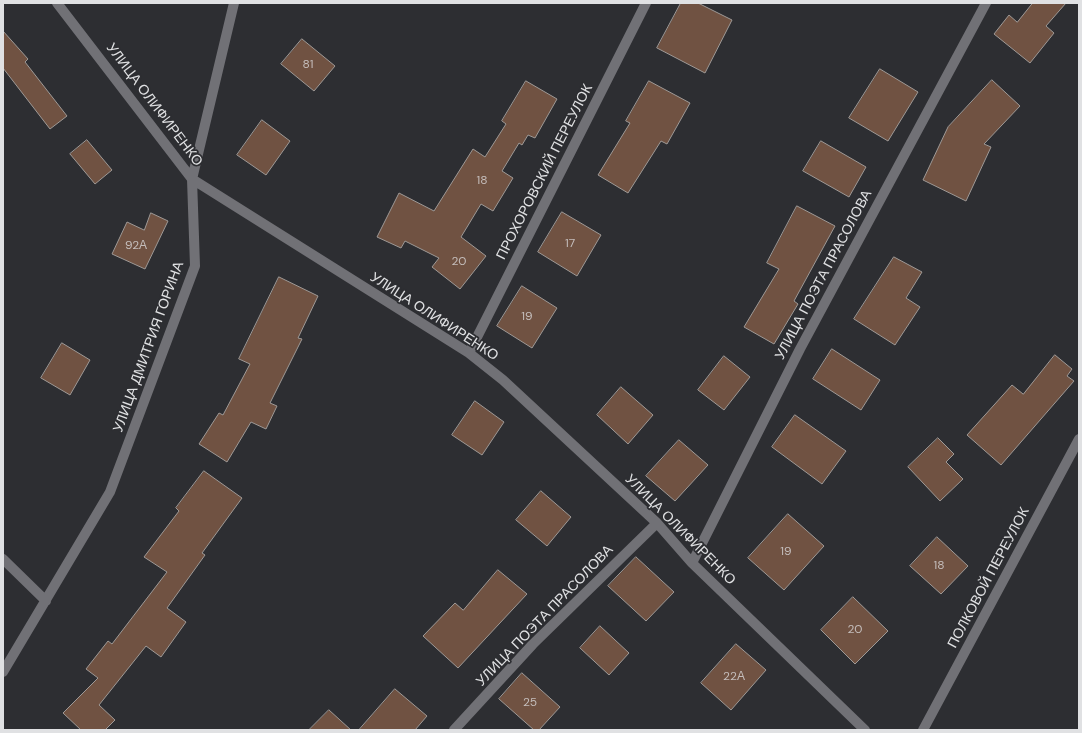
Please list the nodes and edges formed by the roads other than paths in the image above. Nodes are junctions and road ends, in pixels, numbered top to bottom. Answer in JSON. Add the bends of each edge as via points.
{"nodes":[{"id":1,"x":57,"y":3,"type":"edge"},
{"id":2,"x":234,"y":3,"type":"edge"},
{"id":3,"x":646,"y":3,"type":"edge"},
{"id":4,"x":986,"y":3,"type":"edge"},
{"id":5,"x":192,"y":179,"type":"junction"},
{"id":6,"x":469,"y":353,"type":"junction"},
{"id":7,"x":1079,"y":439,"type":"edge"},
{"id":8,"x":657,"y":523,"type":"junction"},
{"id":9,"x":3,"y":559,"type":"edge"},
{"id":10,"x":692,"y":563,"type":"junction"},
{"id":11,"x":46,"y":601,"type":"junction"},
{"id":12,"x":3,"y":672,"type":"edge"},
{"id":13,"x":454,"y":730,"type":"edge"},
{"id":14,"x":865,"y":730,"type":"edge"},
{"id":15,"x":923,"y":730,"type":"edge"}],
"edges":[{"from":1,"to":5,"type":"street","name":"УЛИЦА ОЛИФИРЕНКО"},
{"from":2,"to":5,"type":"street","name":"УЛИЦА ДМИТРИЯ ГОРИНА"},
{"from":3,"to":6,"type":"street","name":"ПРОХОРОВСКИЙ ПЕРЕУЛОК"},
{"from":4,"to":10,"type":"street","name":"УЛИЦА ПОЭТА ПРАСОЛОВА","via":[[800,349]]},
{"from":5,"to":6,"type":"street","name":"УЛИЦА ОЛИФИРЕНКО"},
{"from":5,"to":11,"type":"street","name":"УЛИЦА ДМИТРИЯ ГОРИНА","via":[[195,266],[110,492]]},
{"from":6,"to":8,"type":"street","name":"УЛИЦА ОЛИФИРЕНКО","via":[[503,380]]},
{"from":7,"to":15,"type":"street","name":"ПОЛКОВОЙ ПЕРЕУЛОК"},
{"from":8,"to":10,"type":"street","name":"УЛИЦА ОЛИФИРЕНКО"},
{"from":8,"to":13,"type":"street","name":"УЛИЦА ПОЭТА ПРАСОЛОВА","via":[[533,644]]},
{"from":9,"to":11,"type":"street"},
{"from":10,"to":14,"type":"street","name":"УЛИЦА ОЛИФИРЕНКО"},
{"from":11,"to":12,"type":"street","name":"УЛИЦА ДМИТРИЯ ГОРИНА"}]}
